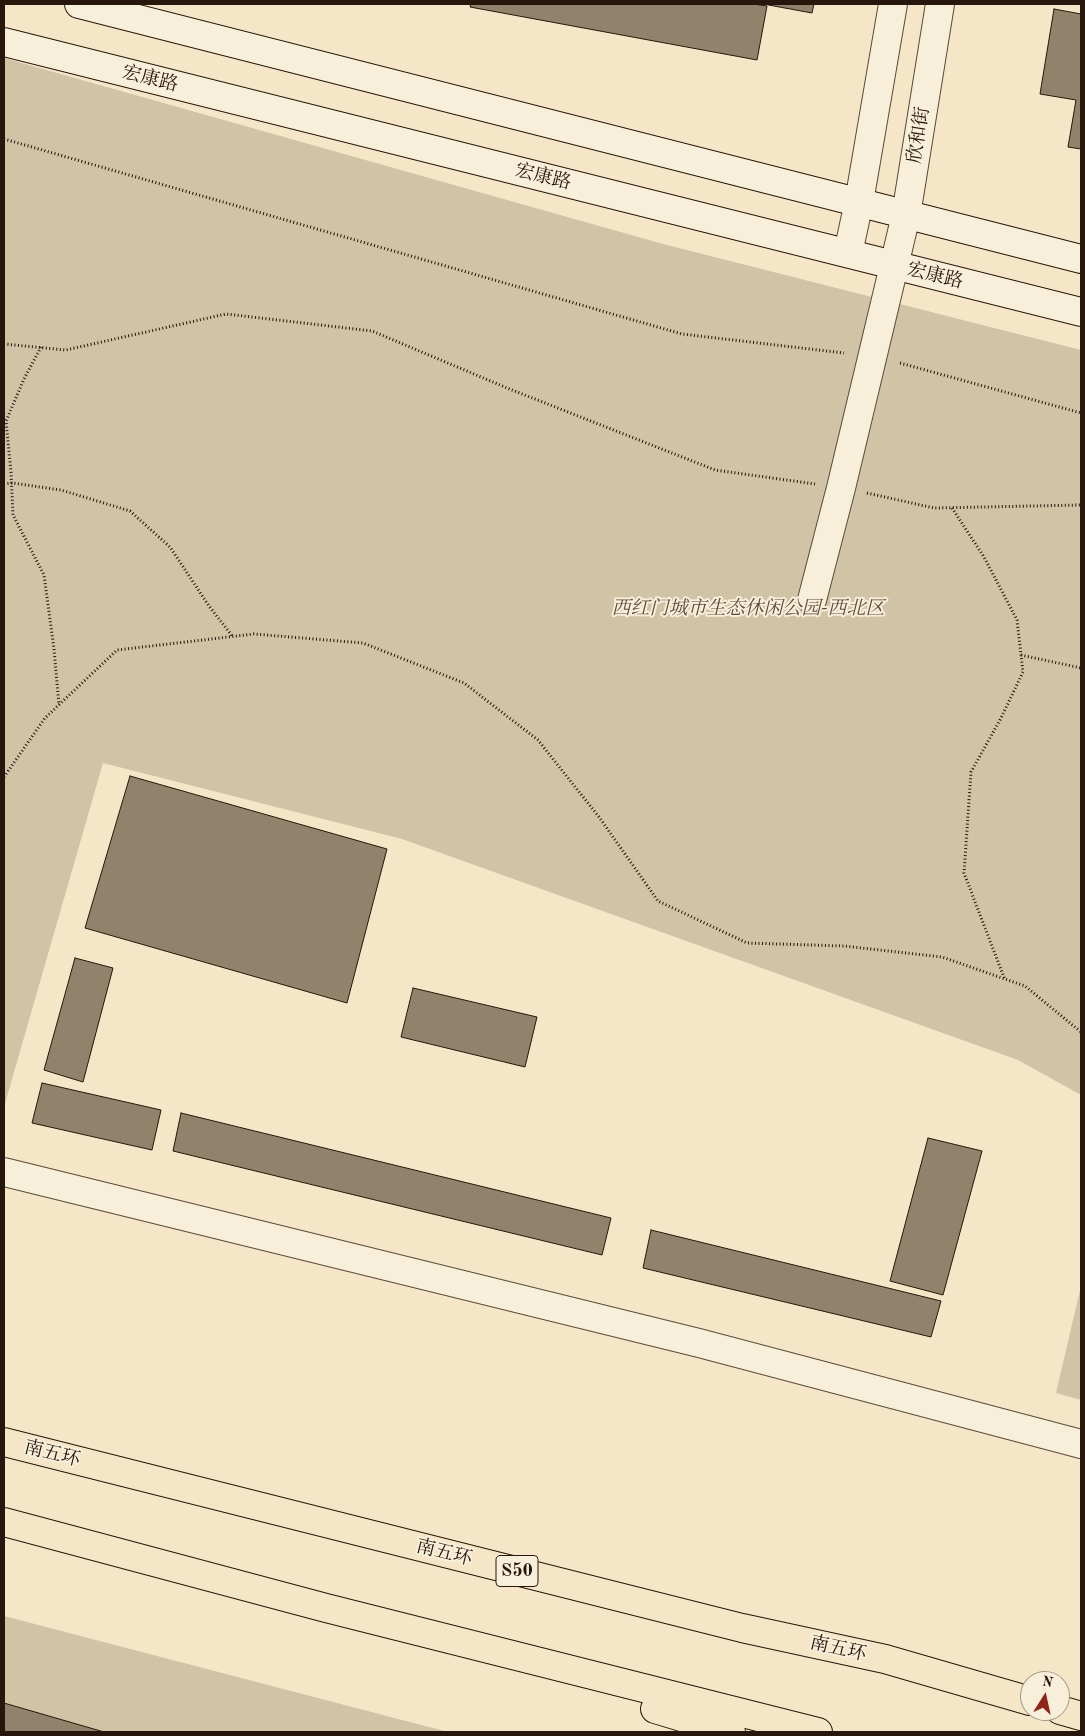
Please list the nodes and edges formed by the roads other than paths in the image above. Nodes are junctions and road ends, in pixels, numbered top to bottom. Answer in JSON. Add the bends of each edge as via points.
{"nodes":[{"id":1,"x":79,"y":4,"type":"edge"},
{"id":2,"x":893,"y":4,"type":"edge"},
{"id":3,"x":940,"y":4,"type":"edge"},
{"id":4,"x":4,"y":42,"type":"edge"},
{"id":5,"x":859,"y":202,"type":"junction"},
{"id":6,"x":906,"y":214,"type":"junction"},
{"id":7,"x":848,"y":253,"type":"junction"},
{"id":8,"x":1081,"y":259,"type":"edge"},
{"id":9,"x":894,"y":266,"type":"junction"},
{"id":10,"x":1081,"y":312,"type":"edge"},
{"id":11,"x":812,"y":600,"type":"dead end"},
{"id":12,"x":4,"y":1172,"type":"edge"},
{"id":13,"x":4,"y":1442,"type":"edge"},
{"id":14,"x":1081,"y":1444,"type":"edge"},
{"id":15,"x":4,"y":1522,"type":"edge"},
{"id":16,"x":326,"y":1608,"type":"junction"},
{"id":17,"x":1020,"y":1698,"type":"edge"},
{"id":18,"x":731,"y":1732,"type":"edge"},
{"id":19,"x":818,"y":1732,"type":"edge"}],
"edges":[{"from":1,"to":5,"type":"main road"},
{"from":2,"to":5,"type":"main road"},
{"from":3,"to":6,"type":"main road","name":"欣和街"},
{"from":4,"to":7,"type":"main road","name":"宏康路"},
{"from":5,"to":6,"type":"main road"},
{"from":5,"to":7,"type":"main road"},
{"from":6,"to":8,"type":"main road"},
{"from":6,"to":9,"type":"main road","name":"欣和街"},
{"from":7,"to":9,"type":"main road","name":"宏康路"},
{"from":9,"to":10,"type":"main road","name":"宏康路"},
{"from":9,"to":11,"type":"main road","name":"欣和街"},
{"from":12,"to":14,"type":"main road","via":[[699,1343]]},
{"from":13,"to":17,"type":"highway","name":"南五环","number":"S50","via":[[742,1628],[885,1659]]},
{"from":15,"to":16,"type":"highway"},
{"from":16,"to":18,"type":"highway"},
{"from":16,"to":19,"type":"highway"}]}
